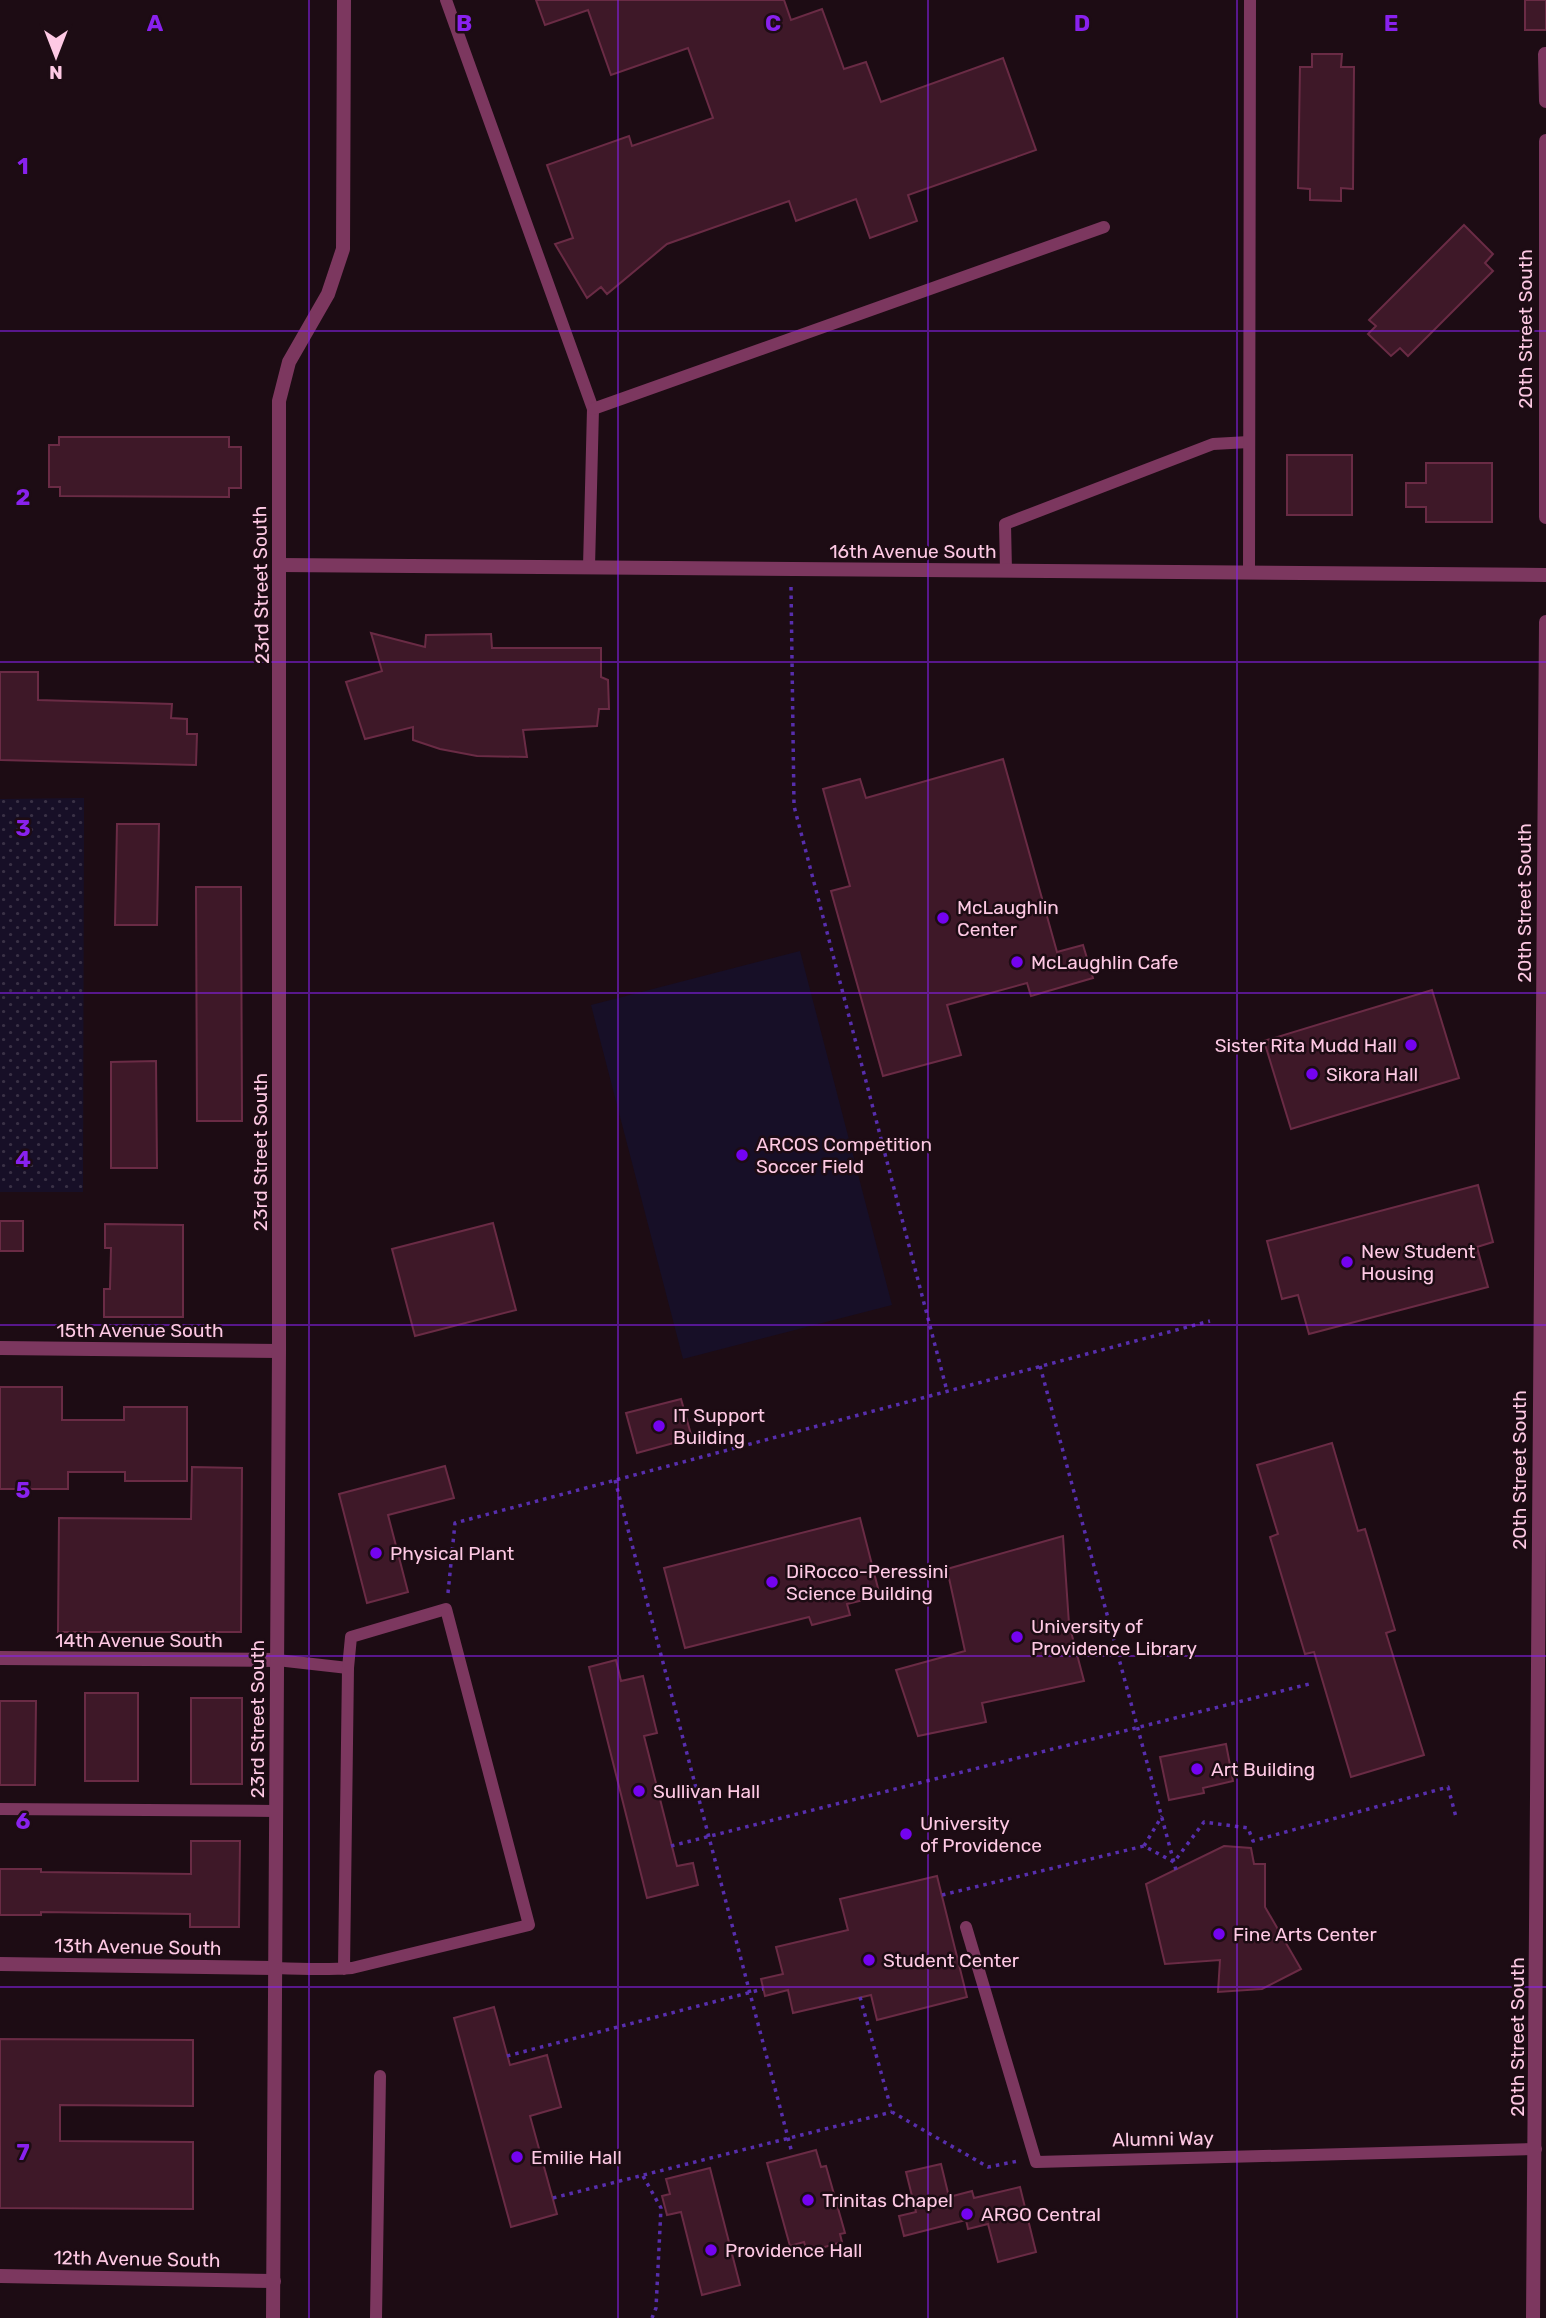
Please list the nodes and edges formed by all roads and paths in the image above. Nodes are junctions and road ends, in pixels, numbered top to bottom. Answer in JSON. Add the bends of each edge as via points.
{"nodes":[{"id":1,"x":344,"y":0,"type":"edge"},
{"id":2,"x":446,"y":0,"type":"edge"},
{"id":3,"x":1250,"y":0,"type":"edge"},
{"id":4,"x":1545,"y":54,"type":"edge"},
{"id":5,"x":1546,"y":101,"type":"edge"},
{"id":6,"x":1546,"y":141,"type":"edge"},
{"id":7,"x":1545,"y":221,"type":"edge"},
{"id":8,"x":1104,"y":227,"type":"dead end"},
{"id":9,"x":1545,"y":395,"type":"edge"},
{"id":10,"x":593,"y":409,"type":"junction"},
{"id":11,"x":1249,"y":442,"type":"junction"},
{"id":12,"x":1546,"y":517,"type":"edge"},
{"id":13,"x":279,"y":565,"type":"junction"},
{"id":14,"x":589,"y":568,"type":"junction"},
{"id":15,"x":790,"y":569,"type":"junction"},
{"id":16,"x":1006,"y":571,"type":"junction"},
{"id":17,"x":1249,"y":572,"type":"junction"},
{"id":18,"x":1546,"y":575,"type":"edge"},
{"id":19,"x":1546,"y":622,"type":"edge"},
{"id":20,"x":1545,"y":772,"type":"edge"},
{"id":21,"x":1544,"y":967,"type":"edge"},
{"id":22,"x":1543,"y":1164,"type":"edge"},
{"id":23,"x":1210,"y":1321,"type":"dead end"},
{"id":24,"x":0,"y":1348,"type":"edge"},
{"id":25,"x":279,"y":1351,"type":"junction"},
{"id":26,"x":1542,"y":1360,"type":"edge"},
{"id":27,"x":1040,"y":1366,"type":"junction"},
{"id":28,"x":947,"y":1391,"type":"junction"},
{"id":29,"x":615,"y":1480,"type":"junction"},
{"id":30,"x":1542,"y":1552,"type":"edge"},
{"id":31,"x":446,"y":1609,"type":"junction"},
{"id":32,"x":0,"y":1658,"type":"edge"},
{"id":33,"x":277,"y":1660,"type":"junction"},
{"id":34,"x":348,"y":1668,"type":"junction"},
{"id":35,"x":1313,"y":1683,"type":"dead end"},
{"id":36,"x":1138,"y":1728,"type":"junction"},
{"id":37,"x":1542,"y":1760,"type":"edge"},
{"id":38,"x":0,"y":1809,"type":"edge"},
{"id":39,"x":276,"y":1811,"type":"junction"},
{"id":40,"x":1162,"y":1816,"type":"junction"},
{"id":41,"x":1456,"y":1817,"type":"dead end"},
{"id":42,"x":709,"y":1836,"type":"junction"},
{"id":43,"x":671,"y":1846,"type":"dead end"},
{"id":44,"x":1143,"y":1846,"type":"junction"},
{"id":45,"x":1174,"y":1862,"type":"junction"},
{"id":46,"x":1176,"y":1870,"type":"dead end"},
{"id":47,"x":942,"y":1895,"type":"dead end"},
{"id":48,"x":966,"y":1927,"type":"dead end"},
{"id":49,"x":1541,"y":1954,"type":"edge"},
{"id":50,"x":0,"y":1964,"type":"edge"},
{"id":51,"x":275,"y":1968,"type":"junction"},
{"id":52,"x":344,"y":1969,"type":"junction"},
{"id":53,"x":763,"y":1989,"type":"dead end"},
{"id":54,"x":749,"y":1991,"type":"junction"},
{"id":55,"x":860,"y":1997,"type":"dead end"},
{"id":56,"x":507,"y":2056,"type":"dead end"},
{"id":57,"x":380,"y":2076,"type":"dead end"},
{"id":58,"x":892,"y":2112,"type":"junction"},
{"id":59,"x":788,"y":2139,"type":"junction"},
{"id":60,"x":1541,"y":2149,"type":"edge"},
{"id":61,"x":792,"y":2153,"type":"dead end"},
{"id":62,"x":1035,"y":2157,"type":"junction"},
{"id":63,"x":643,"y":2176,"type":"junction"},
{"id":64,"x":553,"y":2198,"type":"dead end"},
{"id":65,"x":0,"y":2276,"type":"edge"},
{"id":66,"x":274,"y":2281,"type":"junction"},
{"id":67,"x":273,"y":2318,"type":"edge"},
{"id":68,"x":376,"y":2318,"type":"edge"},
{"id":69,"x":652,"y":2318,"type":"edge"},
{"id":70,"x":1533,"y":2318,"type":"edge"}],
"edges":[{"from":1,"to":13,"type":"street","name":"23rd Street South","via":[[343,249],[328,294],[289,362],[279,401]]},
{"from":2,"to":10,"type":"lane"},
{"from":3,"to":11,"type":"lane"},
{"from":4,"to":5,"type":"street"},
{"from":6,"to":7,"type":"street","name":"20th Street South"},
{"from":7,"to":9,"type":"street","name":"20th Street South"},
{"from":8,"to":10,"type":"lane"},
{"from":9,"to":12,"type":"street","name":"20th Street South"},
{"from":10,"to":14,"type":"lane"},
{"from":11,"to":16,"type":"lane","via":[[1213,444],[1005,524]]},
{"from":11,"to":17,"type":"lane"},
{"from":13,"to":14,"type":"street","name":"16th Avenue South"},
{"from":13,"to":25,"type":"street","name":"23rd Street South"},
{"from":14,"to":15,"type":"street","name":"16th Avenue South"},
{"from":15,"to":16,"type":"street","name":"16th Avenue South"},
{"from":15,"to":28,"type":"path","via":[[794,806]]},
{"from":16,"to":17,"type":"street","name":"16th Avenue South"},
{"from":17,"to":18,"type":"street","name":"16th Avenue South"},
{"from":19,"to":20,"type":"street","name":"20th Street South"},
{"from":20,"to":21,"type":"street","name":"20th Street South"},
{"from":21,"to":22,"type":"street","name":"20th Street South"},
{"from":22,"to":26,"type":"street","name":"20th Street South"},
{"from":23,"to":27,"type":"path"},
{"from":24,"to":25,"type":"street","name":"15th Avenue South"},
{"from":25,"to":33,"type":"street","name":"23rd Street South"},
{"from":26,"to":30,"type":"street","name":"20th Street South"},
{"from":27,"to":28,"type":"path"},
{"from":27,"to":36,"type":"path"},
{"from":28,"to":29,"type":"path"},
{"from":29,"to":31,"type":"path","via":[[455,1523]]},
{"from":29,"to":42,"type":"path"},
{"from":30,"to":37,"type":"street","name":"20th Street South"},
{"from":31,"to":34,"type":"lane","via":[[351,1637]]},
{"from":31,"to":52,"type":"lane","via":[[529,1925]]},
{"from":32,"to":33,"type":"street","name":"14th Avenue South"},
{"from":33,"to":34,"type":"lane"},
{"from":33,"to":39,"type":"street","name":"23rd Street South"},
{"from":34,"to":52,"type":"lane"},
{"from":35,"to":36,"type":"path"},
{"from":36,"to":40,"type":"path"},
{"from":36,"to":42,"type":"path"},
{"from":37,"to":49,"type":"street","name":"20th Street South"},
{"from":38,"to":39,"type":"lane"},
{"from":39,"to":51,"type":"street","name":"23rd Street South"},
{"from":40,"to":44,"type":"path"},
{"from":40,"to":45,"type":"path"},
{"from":41,"to":45,"type":"path","via":[[1448,1787],[1253,1841],[1248,1828],[1203,1822]]},
{"from":42,"to":43,"type":"path"},
{"from":42,"to":54,"type":"path"},
{"from":44,"to":45,"type":"path"},
{"from":44,"to":47,"type":"path"},
{"from":45,"to":46,"type":"path"},
{"from":48,"to":62,"type":"lane"},
{"from":49,"to":60,"type":"street","name":"20th Street South"},
{"from":50,"to":51,"type":"street","name":"13th Avenue South"},
{"from":51,"to":52,"type":"lane"},
{"from":51,"to":66,"type":"street","name":"23rd Street South"},
{"from":53,"to":54,"type":"path"},
{"from":54,"to":56,"type":"path"},
{"from":54,"to":59,"type":"path"},
{"from":55,"to":58,"type":"path"},
{"from":57,"to":68,"type":"lane"},
{"from":58,"to":59,"type":"path"},
{"from":58,"to":62,"type":"path","via":[[988,2167]]},
{"from":59,"to":61,"type":"path"},
{"from":59,"to":63,"type":"path"},
{"from":60,"to":62,"type":"lane","name":"Alumni Way","via":[[1036,2162]]},
{"from":60,"to":70,"type":"street","name":"20th Street South"},
{"from":63,"to":64,"type":"path"},
{"from":63,"to":69,"type":"path","via":[[661,2208]]},
{"from":65,"to":66,"type":"street","name":"12th Avenue South"},
{"from":66,"to":67,"type":"street","name":"23rd Street South"}]}
